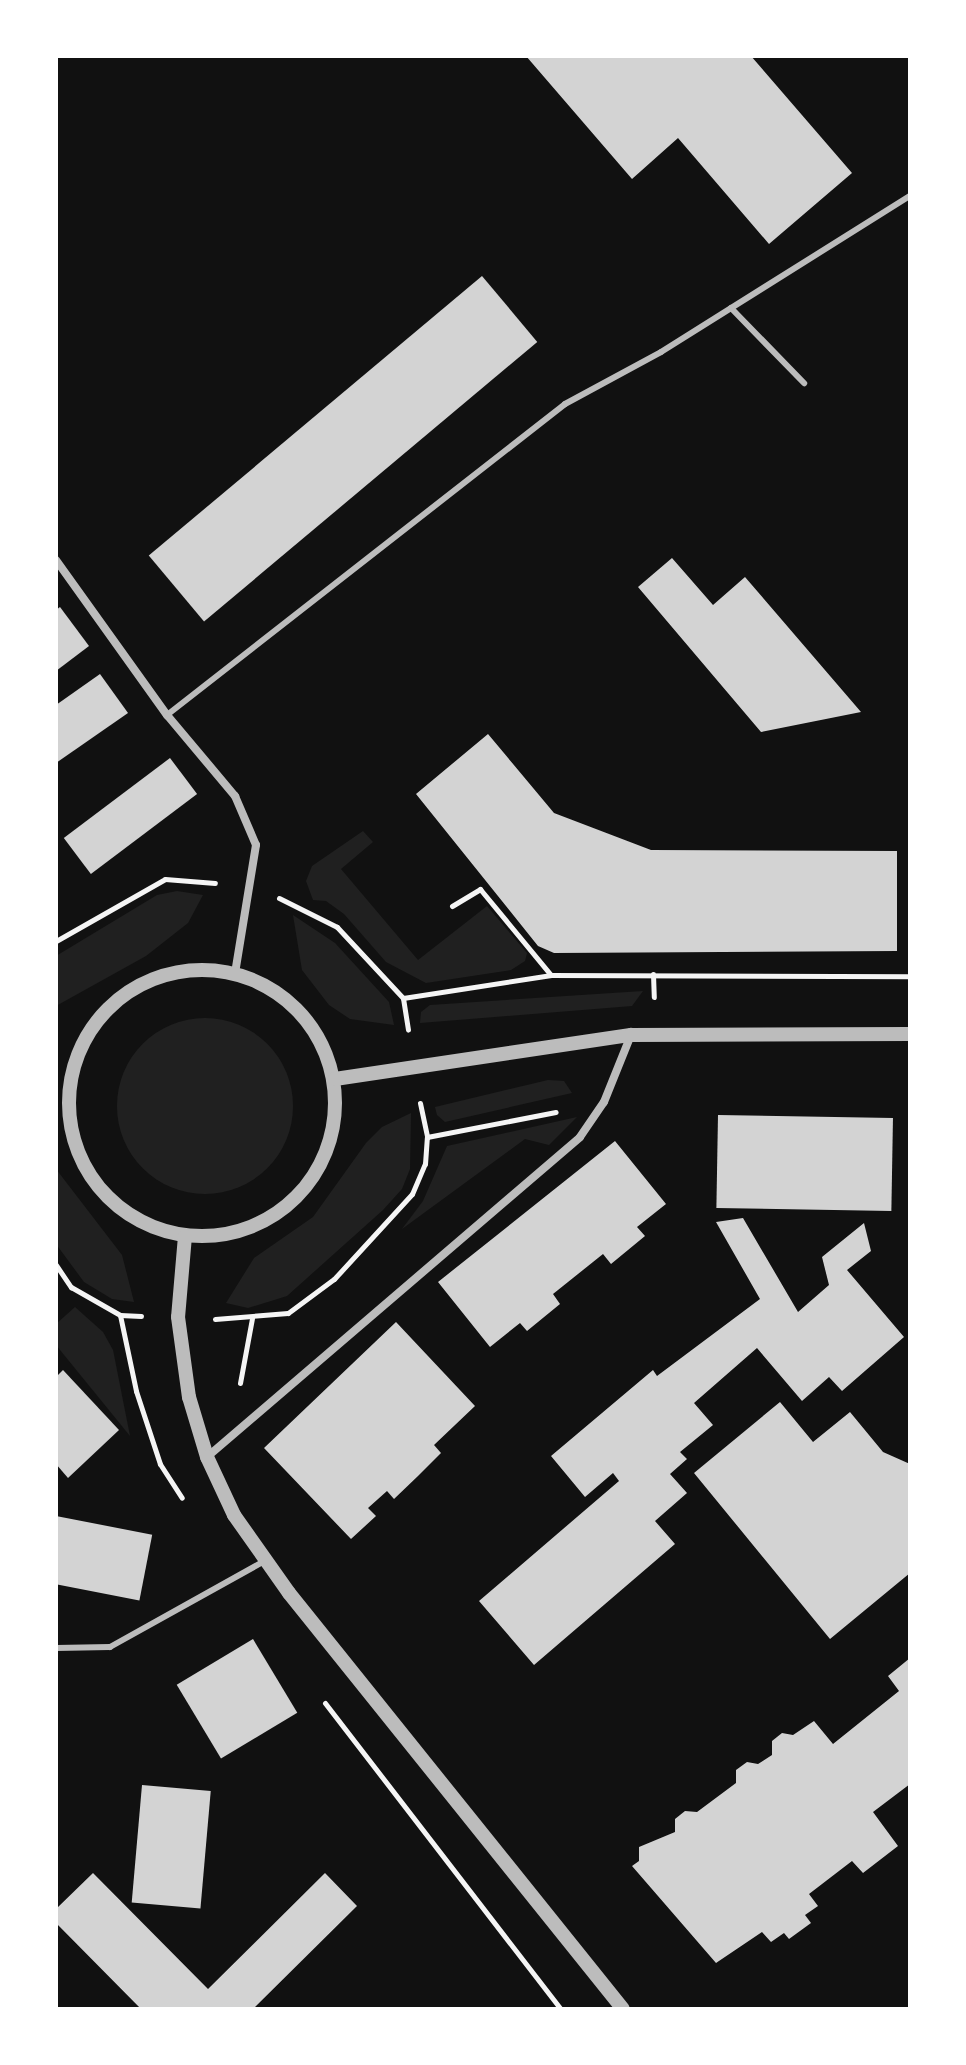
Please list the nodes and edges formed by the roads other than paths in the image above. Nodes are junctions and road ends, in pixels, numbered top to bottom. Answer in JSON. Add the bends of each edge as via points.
{"nodes":[{"id":1,"x":910,"y":196,"type":"edge"},
{"id":2,"x":731,"y":308,"type":"junction"},
{"id":3,"x":804,"y":383,"type":"dead end"},
{"id":4,"x":56,"y":560,"type":"edge"},
{"id":5,"x":167,"y":715,"type":"junction"},
{"id":6,"x":235,"y":973,"type":"junction"},
{"id":7,"x":910,"y":1034,"type":"edge"},
{"id":8,"x":631,"y":1035,"type":"junction"},
{"id":9,"x":64,"y":1071,"type":"edge"},
{"id":10,"x":335,"y":1079,"type":"junction"},
{"id":11,"x":185,"y":1236,"type":"junction"},
{"id":12,"x":207,"y":1457,"type":"junction"},
{"id":13,"x":266,"y":1560,"type":"junction"},
{"id":14,"x":56,"y":1648,"type":"edge"},
{"id":15,"x":623,"y":2009,"type":"edge"}],
"edges":[{"from":1,"to":2,"type":"lane"},
{"from":2,"to":3,"type":"lane"},
{"from":2,"to":5,"type":"lane","via":[[565,404]]},
{"from":4,"to":5,"type":"street"},
{"from":5,"to":6,"type":"street","via":[[235,796],[256,845]]},
{"from":6,"to":9,"type":"street","via":[[193,969],[158,976],[130,990],[89,1031]]},
{"from":6,"to":10,"type":"street","via":[[262,983],[297,1008],[327,1052]]},
{"from":7,"to":8,"type":"street"},
{"from":8,"to":10,"type":"street"},
{"from":8,"to":12,"type":"street","via":[[604,1102],[580,1137]]},
{"from":9,"to":11,"type":"street","via":[[72,1138],[89,1176],[117,1207],[148,1225]]},
{"from":10,"to":11,"type":"street","via":[[329,1147],[314,1177],[288,1206],[234,1233]]},
{"from":11,"to":12,"type":"street","via":[[178,1317],[189,1397]]},
{"from":12,"to":13,"type":"street","via":[[234,1515]]},
{"from":13,"to":14,"type":"lane","via":[[110,1647]]},
{"from":13,"to":15,"type":"street"}]}
